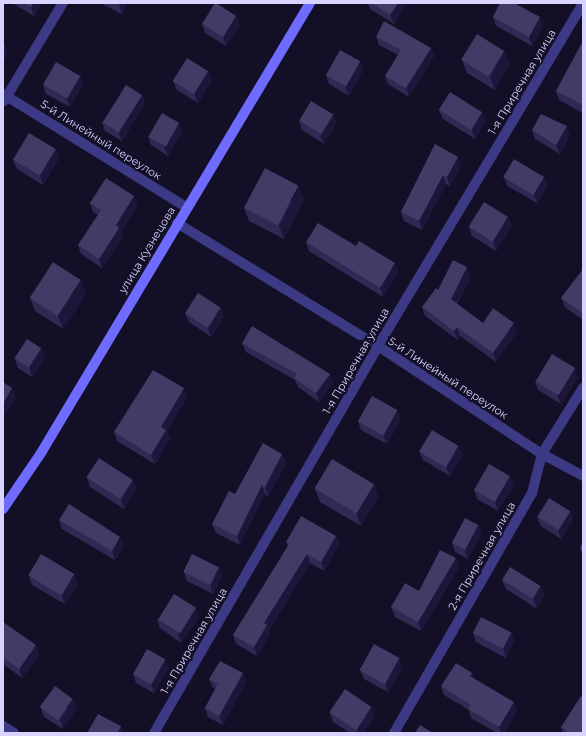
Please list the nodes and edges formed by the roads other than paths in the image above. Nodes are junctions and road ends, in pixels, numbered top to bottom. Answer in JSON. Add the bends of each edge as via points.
{"nodes":[{"id":1,"x":63,"y":3,"type":"edge"},
{"id":2,"x":310,"y":3,"type":"edge"},
{"id":3,"x":583,"y":3,"type":"edge"},
{"id":4,"x":4,"y":97,"type":"edge"},
{"id":5,"x":186,"y":207,"type":"junction"},
{"id":6,"x":177,"y":223,"type":"junction"},
{"id":7,"x":378,"y":346,"type":"junction"},
{"id":8,"x":583,"y":388,"type":"edge"},
{"id":9,"x":542,"y":454,"type":"junction"},
{"id":10,"x":583,"y":476,"type":"edge"},
{"id":11,"x":3,"y":509,"type":"edge"},
{"id":12,"x":3,"y":726,"type":"edge"},
{"id":13,"x":14,"y":733,"type":"edge"},
{"id":14,"x":154,"y":733,"type":"edge"},
{"id":15,"x":394,"y":733,"type":"edge"}],
"edges":[{"from":1,"to":4,"type":"street"},
{"from":2,"to":5,"type":"main road","name":"улица Кузнецова"},
{"from":3,"to":7,"type":"street","name":"1-я Приречная улица"},
{"from":4,"to":5,"type":"street","name":"5-й Линейный переулок"},
{"from":5,"to":6,"type":"main road","name":"улица Кузнецова"},
{"from":6,"to":7,"type":"street","name":"5-й Линейный переулок"},
{"from":6,"to":11,"type":"main road","name":"улица Кузнецова","via":[[41,453]]},
{"from":7,"to":9,"type":"street","name":"5-й Линейный переулок"},
{"from":7,"to":14,"type":"street","name":"1-я Приречная улица"},
{"from":8,"to":9,"type":"street","name":"2-я Приречная улица"},
{"from":9,"to":10,"type":"street","name":"5-й Линейный переулок"},
{"from":9,"to":15,"type":"street","name":"2-я Приречная улица","via":[[532,493]]},
{"from":12,"to":13,"type":"street"}]}
